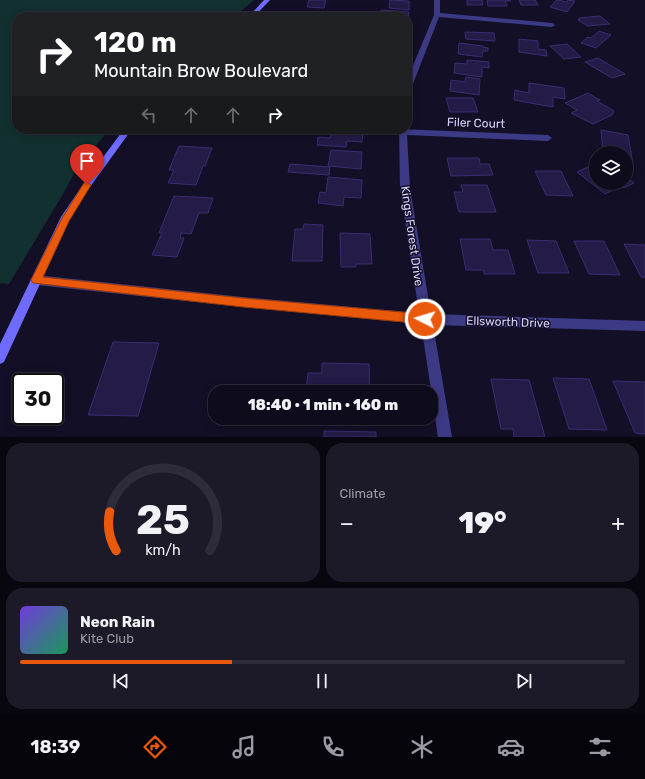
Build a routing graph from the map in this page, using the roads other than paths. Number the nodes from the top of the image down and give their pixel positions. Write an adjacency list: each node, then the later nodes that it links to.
1 (267, 0): 3 (main road)
2 (436, 0): 4 (street)
3 (256, 12)
4 (437, 15): 5 (street); 6 (street)
5 (552, 24)
6 (412, 77)
7 (412, 131): 10 (street, Filer Court)
8 (124, 134): 11 (main road)
9 (403, 134): 12 (street, Kings Forest Drive)
10 (548, 138)
11 (36, 280): 12 (street, Ellsworth Drive); 14 (main road)
12 (425, 319): 13 (street, Ellsworth Drive); 15 (street, Kings Forest Drive)
13 (645, 326)
14 (0, 358)
15 (445, 437)

